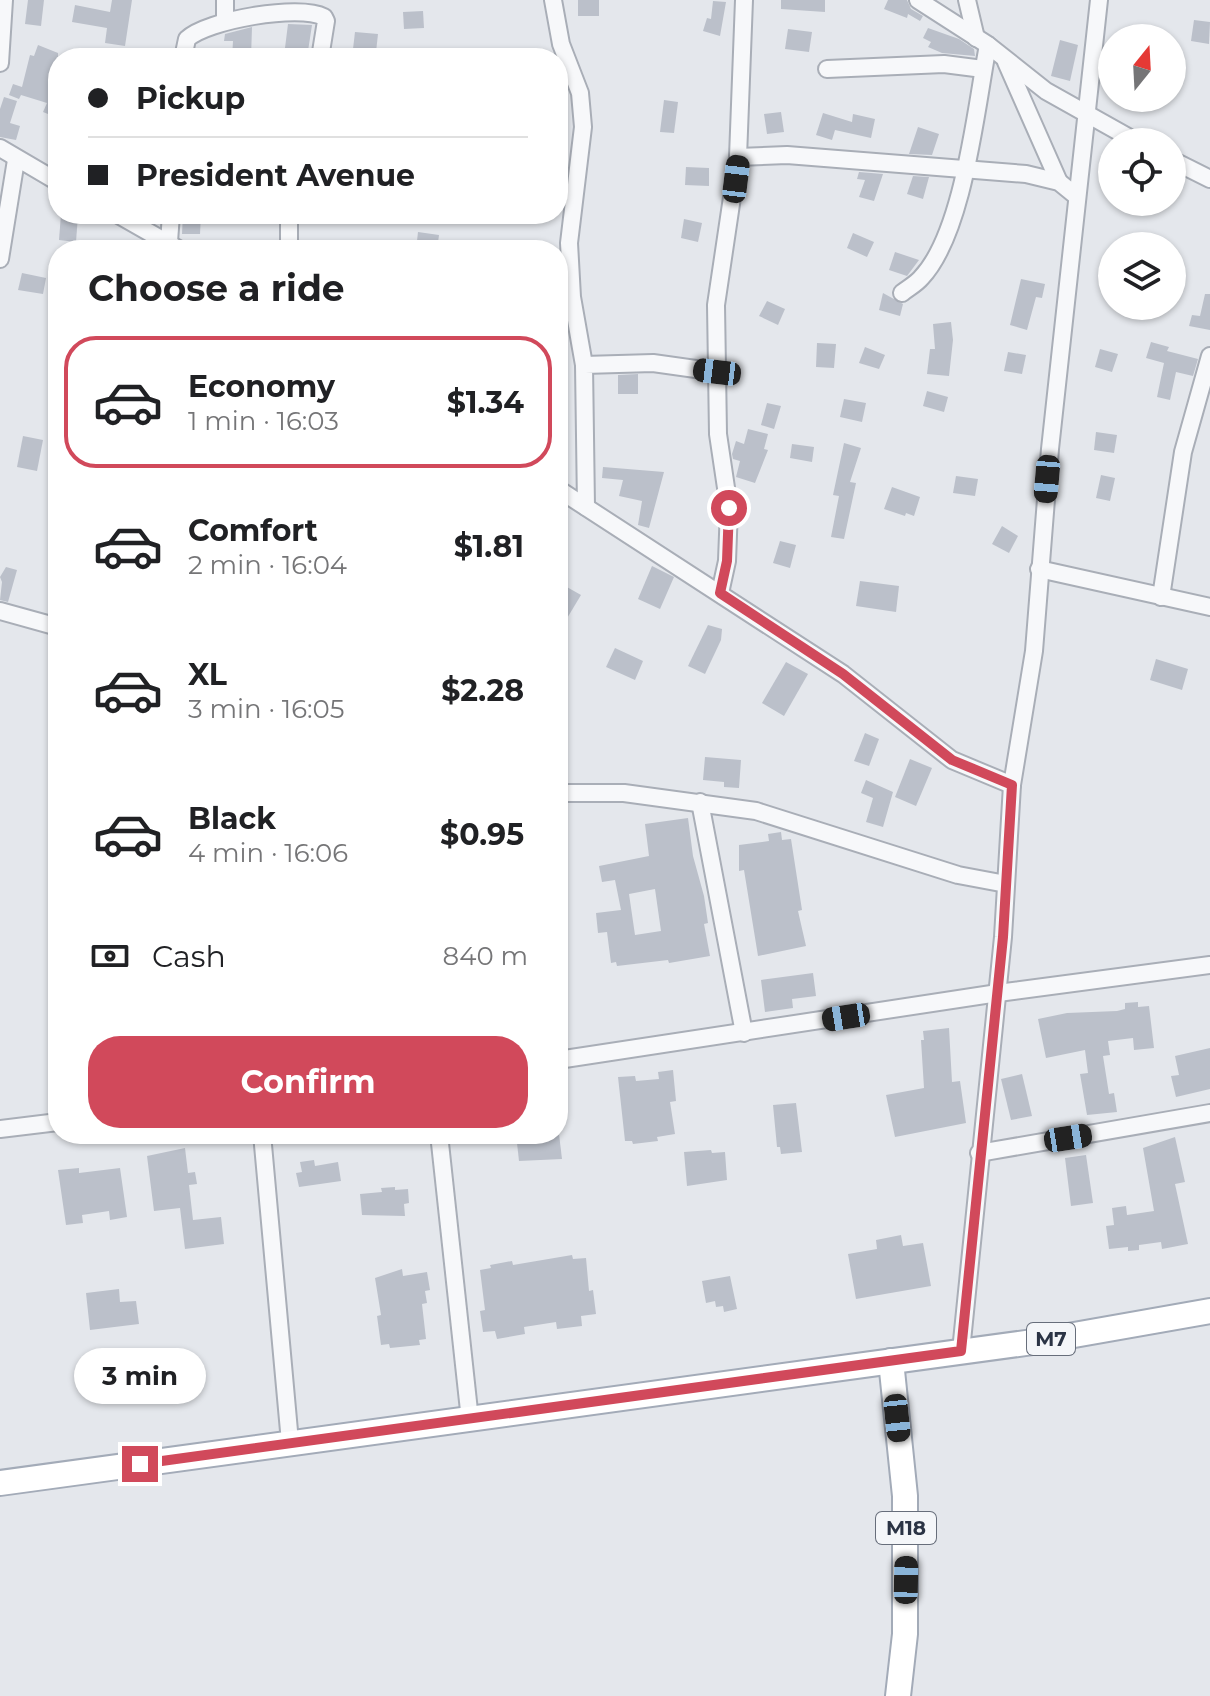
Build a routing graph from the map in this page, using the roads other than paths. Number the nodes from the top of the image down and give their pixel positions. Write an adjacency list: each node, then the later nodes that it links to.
1 (4, 0): 15 (street)
2 (225, 0): 8 (street)
3 (553, 0): 12 (street)
4 (744, 0): 21 (street)
5 (918, 0): 9 (street)
6 (967, 0): 9 (street)
7 (1099, 0): 18 (street)
8 (225, 21): 10 (street); 11 (street)
9 (982, 42): 13 (street); 17 (street)
10 (185, 48)
11 (322, 48)
12 (563, 48)
13 (1004, 58): 18 (street); 27 (street)
14 (568, 62): 34 (street)
15 (0, 63)
16 (827, 69): 17 (street)
17 (983, 69): 24 (street)
18 (1088, 117): 19 (street); 28 (street)
19 (1110, 128)
20 (0, 148): 22 (street)
21 (738, 157): 24 (street); 35 (street)
22 (16, 160): 25 (street); 31 (street)
23 (1186, 167): 26 (street)
24 (964, 169): 27 (street); 32 (street)
25 (48, 177)
26 (1210, 179)
27 (1059, 182): 28 (street)
28 (1075, 195): 38 (street)
29 (135, 224): 30 (street)
30 (164, 240)
31 (0, 259)
32 (902, 293)
33 (1210, 356): 40 (street)
34 (584, 365): 35 (street); 37 (street)
35 (717, 372): 39 (street)
36 (568, 495): 37 (street)
37 (586, 507): 39 (street)
38 (1039, 569): 40 (street); 44 (street)
39 (720, 593): 44 (street)
40 (1161, 597): 41 (street)
41 (1210, 607)
42 (0, 611): 43 (street)
43 (48, 624)
44 (1012, 785): 47 (street)
45 (568, 793): 46 (street)
46 (700, 802): 47 (street); 50 (street)
47 (1006, 884): 49 (street)
48 (1210, 965): 49 (street)
49 (998, 993): 50 (street); 57 (street)
50 (744, 1033): 51 (street)
51 (568, 1059)
52 (1210, 1113): 57 (street)
53 (48, 1123): 54 (street)
54 (0, 1129)
55 (263, 1144): 65 (street)
56 (440, 1144): 64 (street)
57 (979, 1153): 59 (street)
58 (1210, 1311): 59 (main road, M7)
59 (961, 1351): 60 (main road, M7)
60 (933, 1355): 61 (main road, M7); 63 (main road)
61 (891, 1361): 62 (main road, M7); 63 (main road, M18)
62 (841, 1368): 63 (main road); 64 (main road, M7)
63 (897, 1418): 67 (main road, M18)
64 (470, 1420): 65 (main road, M7)
65 (290, 1442): 66 (main road, M7)
66 (0, 1483)
67 (898, 1696)

